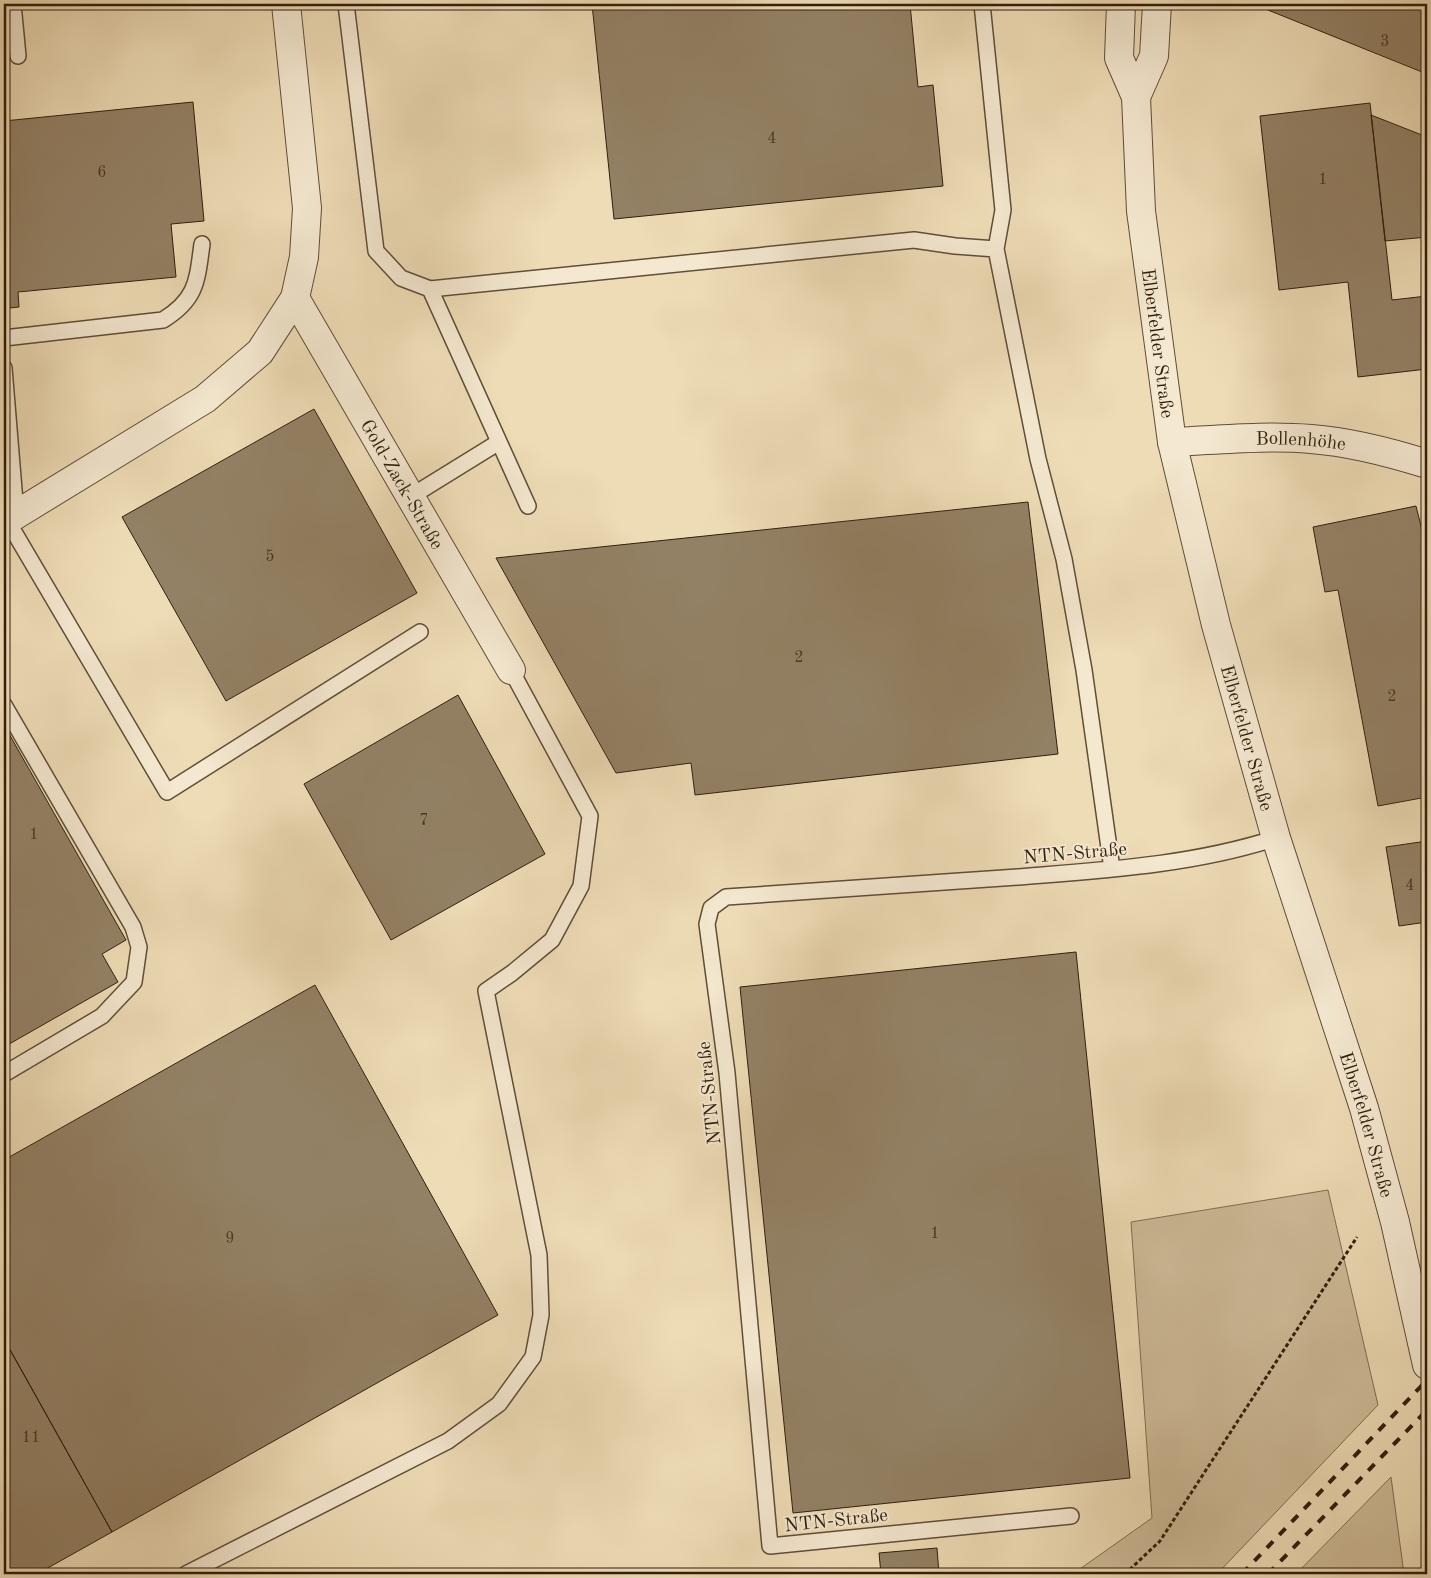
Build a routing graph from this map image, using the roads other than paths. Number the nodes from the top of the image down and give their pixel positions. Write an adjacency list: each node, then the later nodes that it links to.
1 (13, 4): 7 (lane)
2 (286, 4): 12 (street)
3 (346, 4): 11 (lane)
4 (982, 4): 10 (lane)
5 (1121, 4): 8 (street, Elberfelder Straße)
6 (1157, 4): 8 (street, Elberfelder Straße)
7 (18, 56)
8 (1136, 97): 17 (street, Elberfelder Straße)
9 (202, 244): 13 (lane)
10 (996, 249): 11 (lane); 26 (lane)
11 (430, 289): 16 (lane)
12 (295, 298): 19 (street, Gold-Zack-Straße); 21 (street)
13 (4, 338)
14 (4, 368): 15 (lane)
15 (6, 412): 21 (lane)
16 (499, 442): 19 (lane); 20 (lane)
17 (1172, 442): 18 (street, Bollenhöhe); 25 (street, Elberfelder Straße)
18 (1427, 464)
19 (410, 497): 23 (street, Gold-Zack-Straße)
20 (528, 506)
21 (9, 519): 22 (lane)
22 (420, 632)
23 (511, 670): 30 (lane)
24 (4, 705): 27 (lane)
25 (1276, 838): 26 (lane, NTN-Straße); 28 (street, Elberfelder Straße)
26 (1112, 870): 29 (lane, NTN-Straße)
27 (4, 1074)
28 (1427, 1365)
29 (1070, 1516)
30 (186, 1574)

